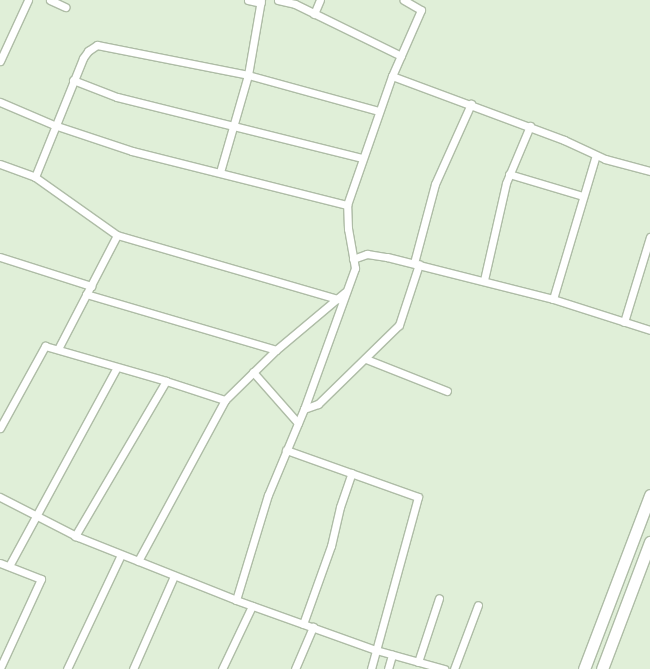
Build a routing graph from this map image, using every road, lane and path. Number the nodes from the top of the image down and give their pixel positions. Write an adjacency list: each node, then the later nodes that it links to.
1 (28, 0): 11 (street)
2 (50, 0): 8 (street)
3 (248, 0): 7 (street)
4 (278, 0): 9 (street)
5 (320, 0): 9 (street)
6 (404, 0): 10 (street)
7 (261, 2): 12 (street)
8 (65, 7)
9 (314, 14): 10 (street)
10 (401, 56): 13 (street)
11 (0, 62)
12 (248, 75): 14 (street); 17 (street); 19 (street)
13 (392, 76): 16 (street); 17 (street)
14 (73, 80): 18 (street); 19 (street)
15 (0, 102): 18 (street)
16 (471, 104): 20 (street); 34 (street)
17 (379, 111): 22 (street)
18 (54, 125): 25 (street); 27 (street)
19 (234, 125): 22 (street); 25 (street)
20 (530, 126): 21 (street); 26 (street)
21 (596, 155): 24 (street); 28 (street)
22 (362, 158): 29 (street)
23 (0, 164): 27 (street)
24 (650, 171)
25 (220, 172): 29 (street)
26 (509, 174): 28 (street); 35 (street)
27 (35, 177): 30 (street)
28 (584, 196): 40 (street)
29 (348, 205): 33 (street)
30 (117, 235): 36 (street); 39 (street)
31 (650, 238): 41 (street)
32 (0, 257): 36 (street)
33 (353, 259): 34 (street); 37 (street)
34 (417, 264): 35 (street); 45 (street)
35 (484, 280): 40 (street)
36 (90, 286): 38 (street)
37 (346, 291): 39 (street); 51 (street)
38 (86, 294): 43 (street); 44 (street)
39 (338, 299): 44 (street)
40 (553, 299): 41 (street)
41 (624, 322): 42 (street)
42 (650, 330)
43 (58, 349): 46 (street); 53 (street)
44 (276, 350): 47 (street)
45 (366, 359): 49 (street); 51 (street)
46 (117, 367): 48 (street); 58 (street)
47 (253, 372): 50 (street); 52 (street)
48 (166, 381): 50 (street); 59 (street)
49 (447, 391)
50 (225, 400): 62 (street)
51 (304, 409): 52 (street)
52 (298, 423): 54 (street)
53 (0, 428)
54 (286, 450): 55 (street); 67 (street)
55 (352, 473): 70 (street); 72 (street)
56 (650, 496): 84 (main road)
57 (0, 497): 58 (street)
58 (36, 516): 59 (street); 64 (street)
59 (75, 536): 61 (street)
60 (650, 542): 85 (main road)
61 (121, 554): 62 (street); 76 (street)
62 (138, 561): 65 (street)
63 (0, 563): 64 (street)
64 (9, 566): 75 (street)
65 (174, 576): 67 (street); 77 (street)
66 (439, 598): 74 (street)
67 (236, 600): 68 (street)
68 (252, 606): 70 (street); 78 (street)
69 (478, 606): 83 (street)
70 (303, 624): 71 (street)
71 (313, 627): 72 (street); 79 (street)
72 (376, 650): 73 (street); 80 (street)
73 (392, 655): 74 (street); 81 (street)
74 (418, 662): 82 (street)
75 (0, 668)
76 (67, 669)
77 (133, 669)
78 (222, 669)
79 (294, 669)
80 (371, 669)
81 (388, 669)
82 (444, 669)
83 (454, 669)
84 (584, 669)
85 (602, 669)

